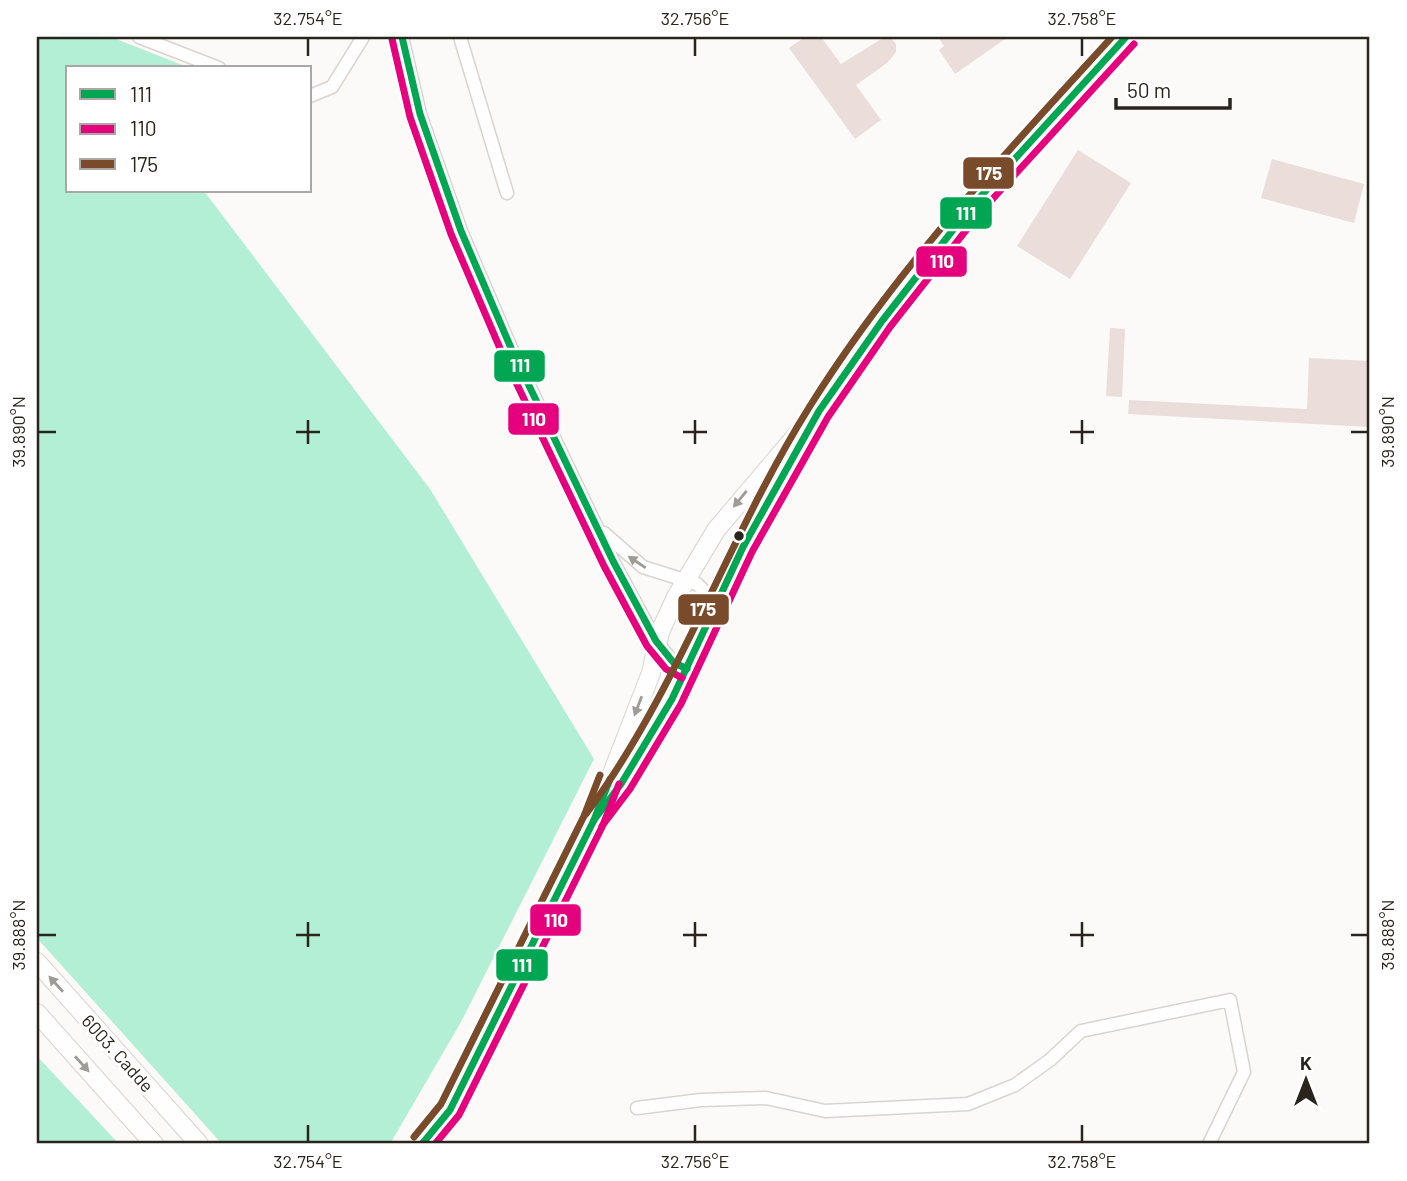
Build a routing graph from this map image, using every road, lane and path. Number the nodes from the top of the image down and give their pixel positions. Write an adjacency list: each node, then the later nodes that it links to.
1 (139, 37): 6 (street)
2 (363, 37): 7 (street)
3 (402, 37): 10 (street)
4 (460, 37): 8 (street)
5 (1126, 37): 9 (main road)
6 (214, 66)
7 (312, 95)
8 (507, 193)
9 (819, 411): 11 (main road, one-way to 11); 12 (main road)
10 (598, 527): 11 (street, one-way to 10); 13 (street)
11 (686, 579): 12 (street); 13 (main road)
12 (718, 604): 14 (main road)
13 (656, 641): 14 (street); 15 (main road, one-way to 15)
14 (687, 669): 15 (main road)
15 (594, 820): 19 (main road)
16 (37, 962): 21 (main road, 6003. Cadde, one-way to 16)
17 (37, 1013): 20 (main road, 6003. Cadde, one-way to 20)
18 (637, 1108): 24 (street)
19 (450, 1110): 22 (main road); 23 (main road)
20 (154, 1144)
21 (200, 1144)
22 (422, 1144)
23 (439, 1144)
24 (1209, 1144)

